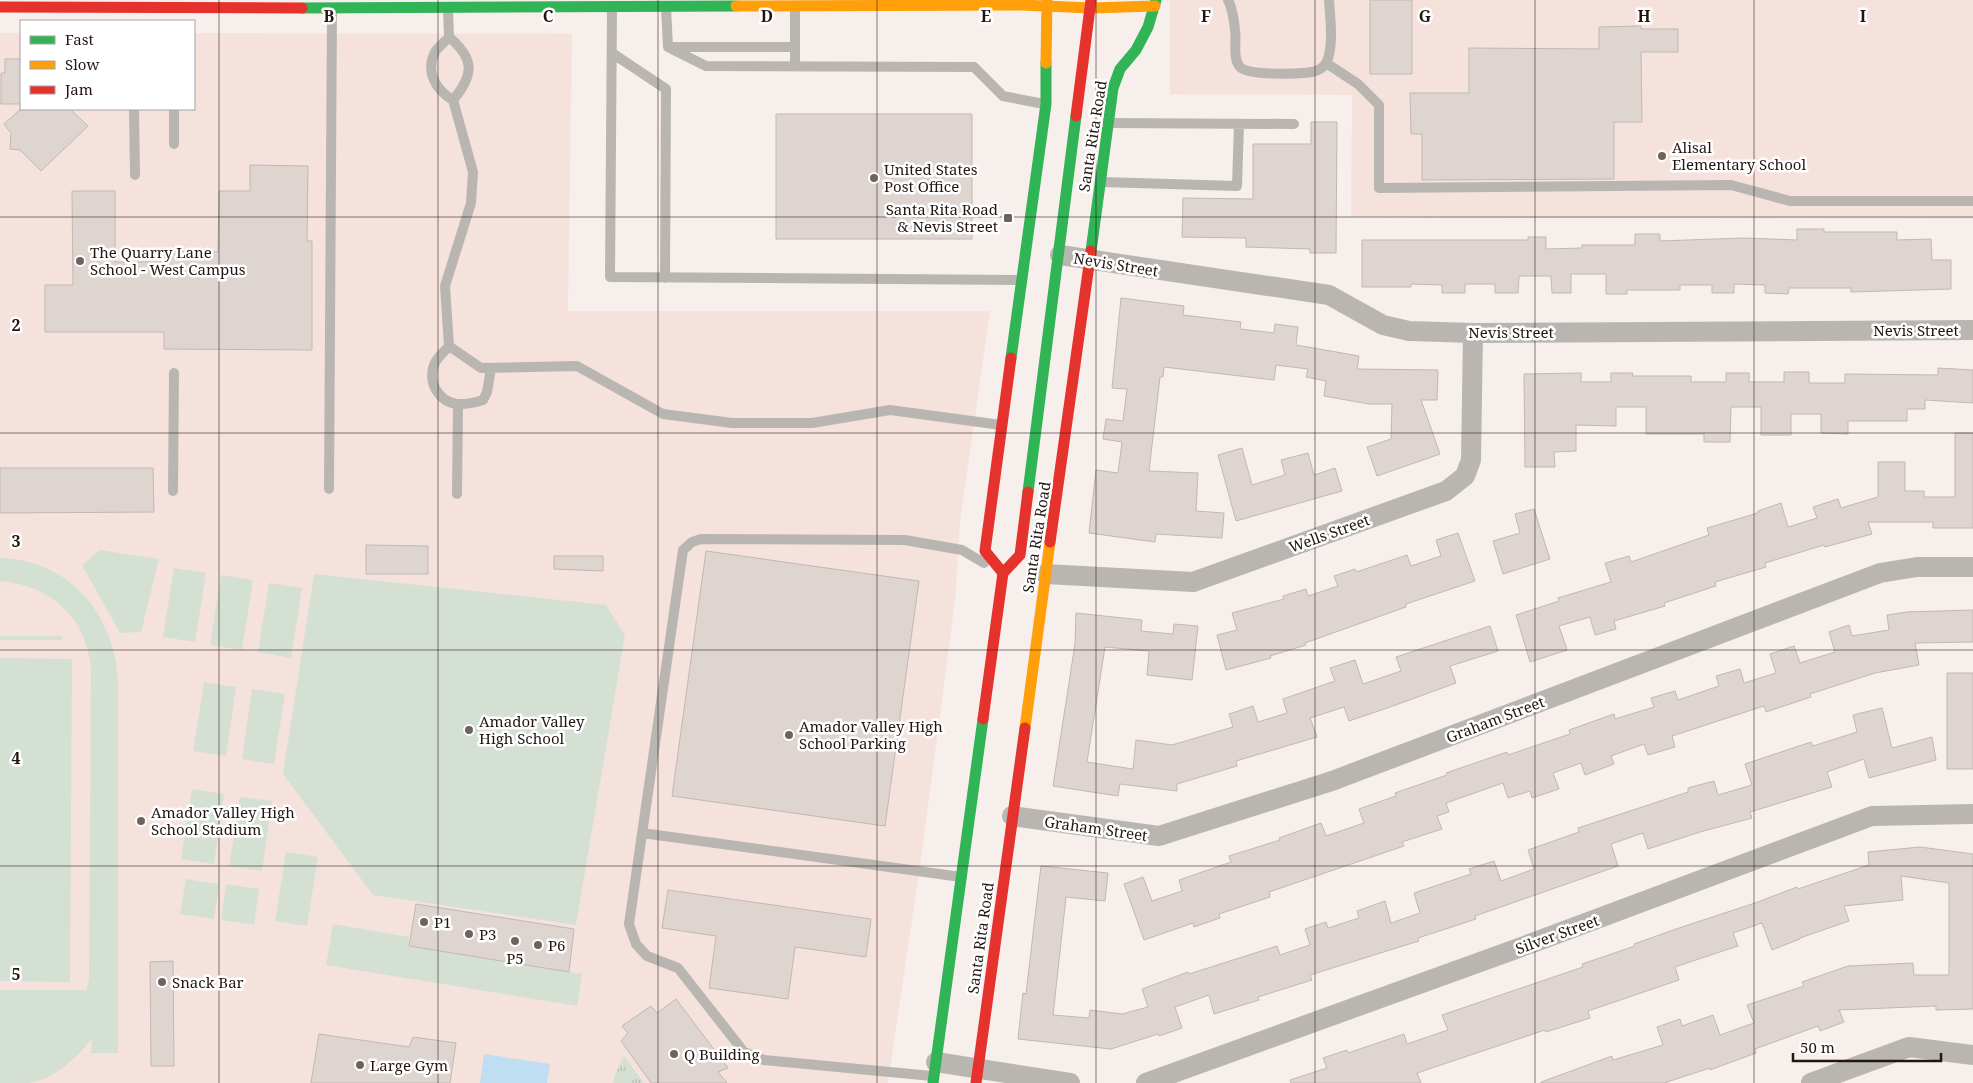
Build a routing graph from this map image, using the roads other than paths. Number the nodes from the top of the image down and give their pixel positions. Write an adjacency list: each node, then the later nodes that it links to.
1 (1228, 0): 21 (lane)
2 (1329, 0): 21 (lane)
3 (1047, 3): 7 (street); 9 (street); 24 (street, Santa Rita Road)
4 (1155, 3): 7 (street); 27 (street, Santa Rita Road)
5 (448, 4): 6 (street); 12 (street); 17 (lane)
6 (613, 4): 13 (street); 20 (lane)
7 (1091, 4): 34 (street, Santa Rita Road)
8 (2, 5): 10 (street); 14 (lane)
9 (795, 7): 13 (street); 19 (lane)
10 (132, 8): 11 (street); 15 (lane)
11 (174, 8): 12 (street); 16 (lane)
12 (332, 8): 45 (lane)
13 (666, 8): 18 (lane)
14 (0, 18)
15 (132, 20)
16 (174, 20)
17 (449, 37): 23 (lane); 23 (lane)
18 (668, 47): 19 (lane); 22 (lane)
19 (795, 47): 22 (lane)
20 (612, 53): 36 (lane); 36 (lane)
21 (1326, 63): 33 (lane)
22 (795, 66): 24 (lane)
23 (453, 100): 40 (lane)
24 (1046, 104): 37 (street, Santa Rita Road)
25 (134, 110): 31 (lane)
26 (174, 110): 30 (lane)
27 (1108, 123): 28 (lane); 32 (street, Santa Rita Road)
28 (1239, 124): 29 (lane); 32 (lane)
29 (1294, 124)
30 (174, 144)
31 (135, 175)
32 (1100, 182): 35 (street, Santa Rita Road)
33 (1973, 201)
34 (1060, 255): 35 (street, Nevis Street); 49 (street, Santa Rita Road)
35 (1090, 260): 39 (street, Nevis Street); 50 (street, Santa Rita Road)
36 (665, 278): 37 (lane)
37 (1021, 280): 44 (street, Santa Rita Road)
38 (1973, 330): 39 (street, Nevis Street)
39 (1473, 333): 50 (street, Wells Street)
40 (449, 346): 41 (lane); 43 (lane)
41 (491, 368): 43 (lane); 44 (lane)
42 (174, 373): 46 (lane)
43 (458, 404): 47 (lane)
44 (1005, 425): 49 (street, Santa Rita Road)
45 (329, 489)
46 (173, 491)
47 (457, 494)
48 (1973, 566): 52 (street, Graham Street)
49 (1003, 573): 53 (lane); 54 (street, Santa Rita Road)
50 (1046, 574): 52 (street, Santa Rita Road)
51 (1973, 814): 59 (street, Silver Street)
52 (1012, 816): 57 (street, Santa Rita Road)
53 (642, 833): 54 (lane); 56 (lane)
54 (962, 877): 56 (street, Santa Rita Road)
55 (1973, 1055): 60 (street)
56 (934, 1074): 57 (street)
57 (977, 1076): 58 (street)
58 (1070, 1083)
59 (1146, 1083)
60 (1811, 1083)

